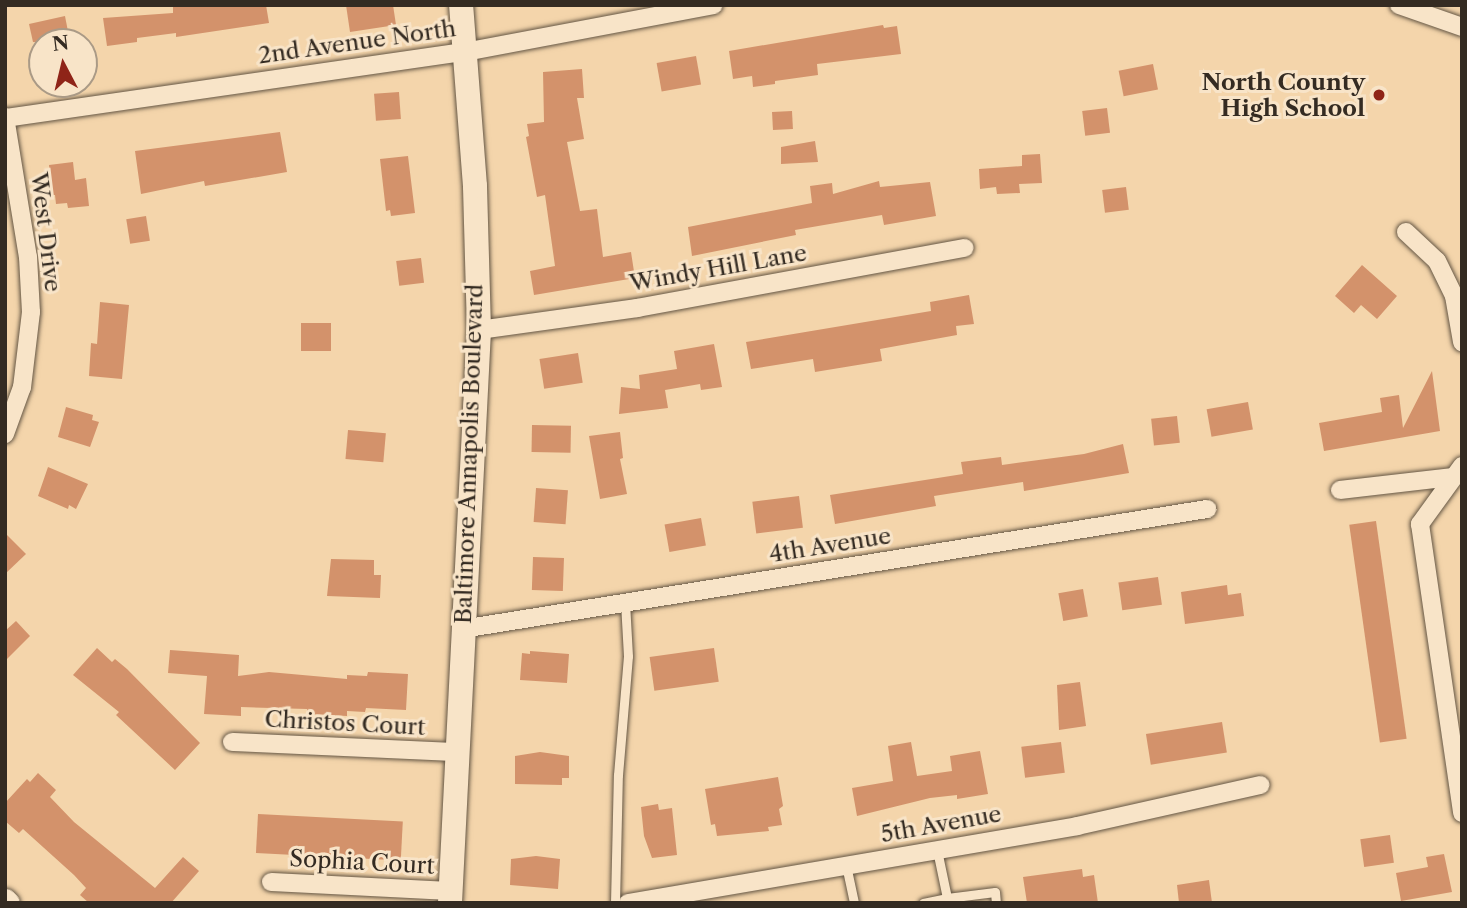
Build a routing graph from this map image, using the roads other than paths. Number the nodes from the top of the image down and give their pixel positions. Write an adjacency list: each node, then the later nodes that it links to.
1 (461, 5): 5 (main road, Baltimore Annapolis Boulevard)
2 (714, 5): 5 (street, 2nd Avenue North)
3 (1399, 5): 4 (street)
4 (1462, 27)
5 (466, 51): 6 (street, 2nd Avenue North); 9 (main road, Baltimore Annapolis Boulevard)
6 (5, 118): 11 (street, West Drive)
7 (1406, 232): 10 (street)
8 (965, 248): 9 (street, Windy Hill Lane)
9 (479, 330): 16 (main road, Baltimore Annapolis Boulevard)
10 (1462, 342)
11 (5, 434)
12 (1458, 471): 13 (street); 20 (street)
13 (1340, 490)
14 (1207, 509): 15 (street, 4th Avenue)
15 (625, 603): 16 (street, 4th Avenue); 26 (lane)
16 (462, 629): 18 (main road, Baltimore Annapolis Boulevard)
17 (232, 742): 18 (street, Christos Court)
18 (456, 752): 24 (main road, Baltimore Annapolis Boulevard)
19 (1260, 785): 21 (street, 5th Avenue)
20 (1462, 813)
21 (937, 850): 22 (street, 5th Avenue); 25 (lane)
22 (846, 865): 27 (street, 5th Avenue); 28 (lane)
23 (271, 882): 24 (street, Sophia Court)
24 (451, 897)
25 (947, 898): 29 (lane); 30 (lane)
26 (615, 903)
27 (628, 903)
28 (854, 903)
29 (923, 903)
30 (996, 903)

